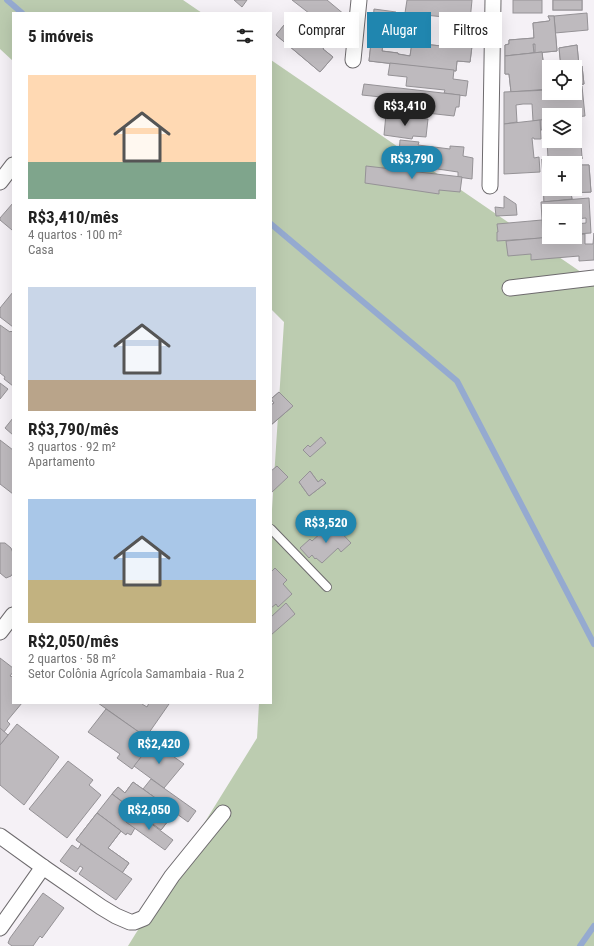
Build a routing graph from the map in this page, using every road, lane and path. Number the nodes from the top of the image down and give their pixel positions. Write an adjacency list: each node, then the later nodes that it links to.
1 (359, 0): 3 (street)
2 (493, 0): 6 (street)
3 (354, 60)
4 (12, 166): 5 (street)
5 (0, 182)
6 (490, 186)
7 (594, 278): 8 (street)
8 (510, 288)
9 (272, 531): 10 (lane)
10 (327, 587)
11 (12, 616): 12 (street)
12 (0, 632)
13 (223, 813): 15 (street)
14 (0, 836): 15 (street)
15 (43, 867): 16 (street)
16 (0, 928)

